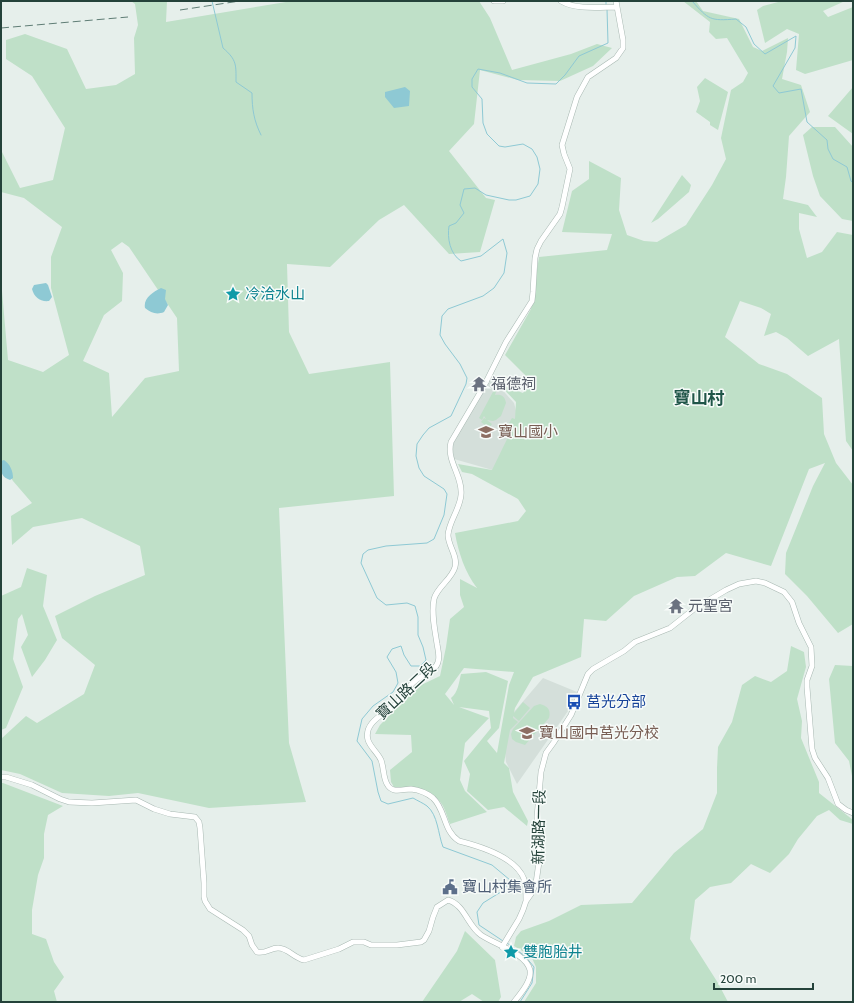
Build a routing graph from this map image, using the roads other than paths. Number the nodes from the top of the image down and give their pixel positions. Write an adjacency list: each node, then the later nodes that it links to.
1 (494, 1): 2 (street)
2 (503, 1)
3 (561, 1): 4 (street)
4 (616, 4): 7 (street, 寶山路二段)
5 (1, 777): 8 (street)
6 (853, 813): 7 (street, 新湖路一段)
7 (526, 900): 8 (street, 新湖路一段)
8 (502, 947): 9 (street)
9 (514, 1002)

